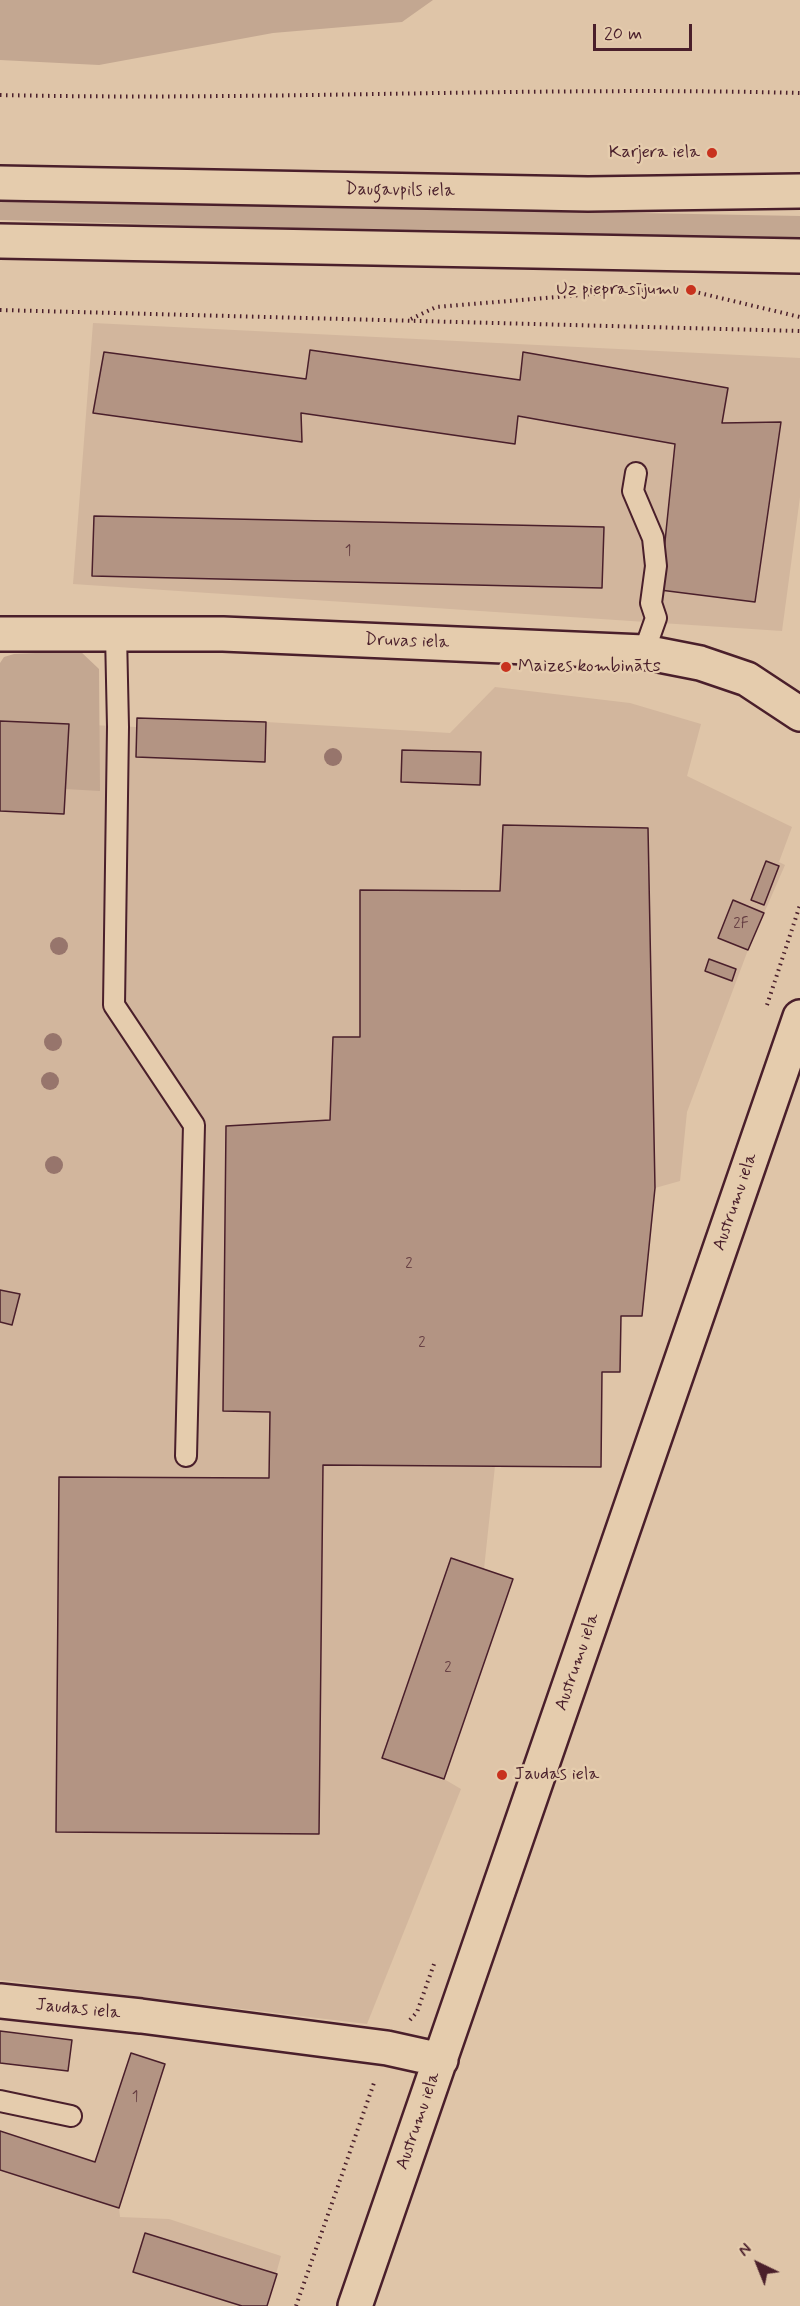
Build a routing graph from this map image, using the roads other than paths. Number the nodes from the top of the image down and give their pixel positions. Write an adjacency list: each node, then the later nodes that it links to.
1 (0, 183): 2 (main road, Daugavpils iela)
2 (800, 191)
3 (0, 241): 4 (main road)
4 (800, 255)
5 (636, 473): 8 (lane)
6 (0, 634): 7 (main road, Druvas iela)
7 (116, 634): 8 (main road, Druvas iela); 11 (lane)
8 (644, 652): 9 (main road, Druvas iela)
9 (800, 714)
10 (800, 1017): 13 (main road, Austrumu iela)
11 (186, 1455)
12 (0, 2001): 13 (main road, Jaudas iela)
13 (441, 2060): 16 (main road, Austrumu iela)
14 (0, 2102): 15 (lane)
15 (71, 2116)
16 (355, 2306)

